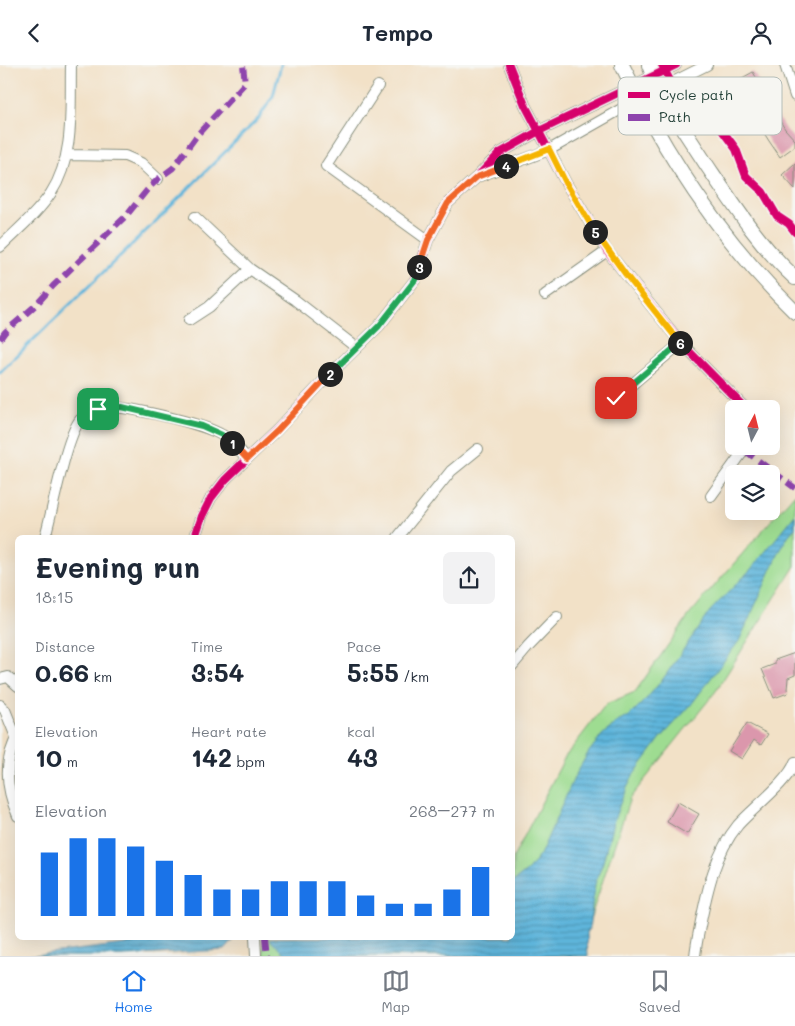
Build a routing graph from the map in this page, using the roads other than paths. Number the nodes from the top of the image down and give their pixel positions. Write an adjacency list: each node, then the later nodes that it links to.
1 (71, 65): 18 (street)
2 (509, 65): 14 (street)
3 (622, 65): 8 (main road)
4 (676, 65): 7 (street)
5 (707, 65): 9 (street)
6 (785, 65): 12 (street)
7 (651, 70)
8 (628, 77)
9 (684, 77)
10 (378, 86): 23 (street)
11 (618, 92): 14 (street)
12 (795, 96)
13 (618, 110): 17 (street)
14 (539, 131): 17 (street); 19 (street)
15 (660, 135): 28 (main road)
16 (687, 135): 26 (main road)
17 (549, 149): 19 (street); 24 (street)
18 (67, 155): 20 (street); 22 (street)
19 (477, 177): 23 (street)
20 (158, 179)
21 (194, 217): 25 (street)
22 (2, 240)
23 (428, 240): 31 (street)
24 (607, 251): 27 (street); 30 (street)
25 (250, 269): 29 (street); 31 (street)
26 (795, 278)
27 (545, 295)
28 (795, 312)
29 (189, 320)
30 (681, 343): 32 (street); 33 (street)
31 (357, 348): 36 (street)
32 (616, 398)
33 (737, 400)
34 (478, 449): 40 (street)
35 (741, 455): 37 (street)
36 (247, 459): 38 (street); 39 (street)
37 (711, 496)
38 (46, 535)
39 (196, 535)
40 (400, 535)
41 (557, 617): 42 (street)
42 (515, 662)
43 (0, 679): 44 (street)
44 (15, 683)
45 (0, 705): 46 (street)
46 (15, 732)
47 (15, 741): 49 (street)
48 (795, 763): 52 (street)
49 (15, 808)
50 (255, 940): 51 (street)
51 (256, 956)
52 (695, 956)

